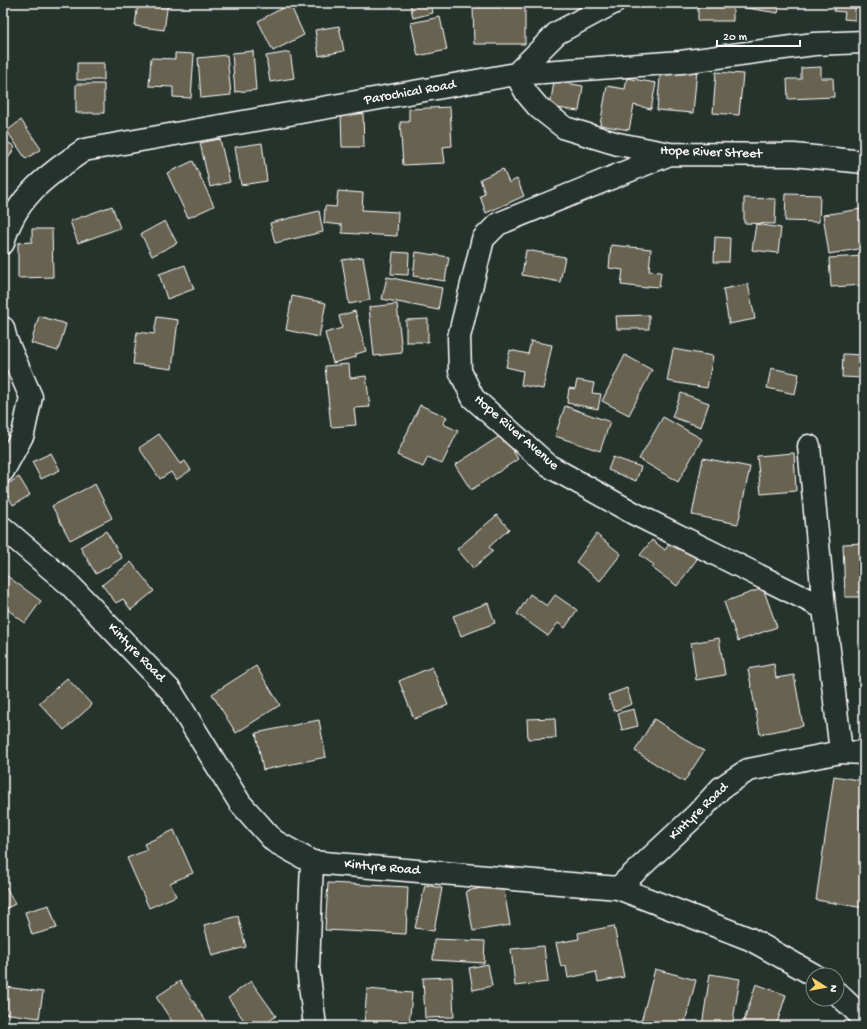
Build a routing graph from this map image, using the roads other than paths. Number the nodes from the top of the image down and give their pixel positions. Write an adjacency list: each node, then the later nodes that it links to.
1 (613, 3): 3 (street)
2 (864, 42): 3 (street, Parochical Road)
3 (516, 74): 4 (street, Hope River Street); 6 (street, Parochical Road)
4 (670, 154): 5 (street, Hope River Street); 11 (street, Hope River Avenue)
5 (864, 162)
6 (3, 243)
7 (3, 328): 9 (street)
8 (809, 446): 11 (street)
9 (3, 472)
10 (3, 528): 14 (street, Kintyre Road)
11 (824, 608): 12 (street)
12 (841, 752): 13 (street, Kintyre Road); 15 (street, Kintyre Road)
13 (864, 753)
14 (312, 862): 15 (street, Kintyre Road); 19 (street)
15 (618, 888): 16 (street)
16 (805, 970)
17 (845, 1001): 18 (street)
18 (864, 1019)
19 (315, 1026)

